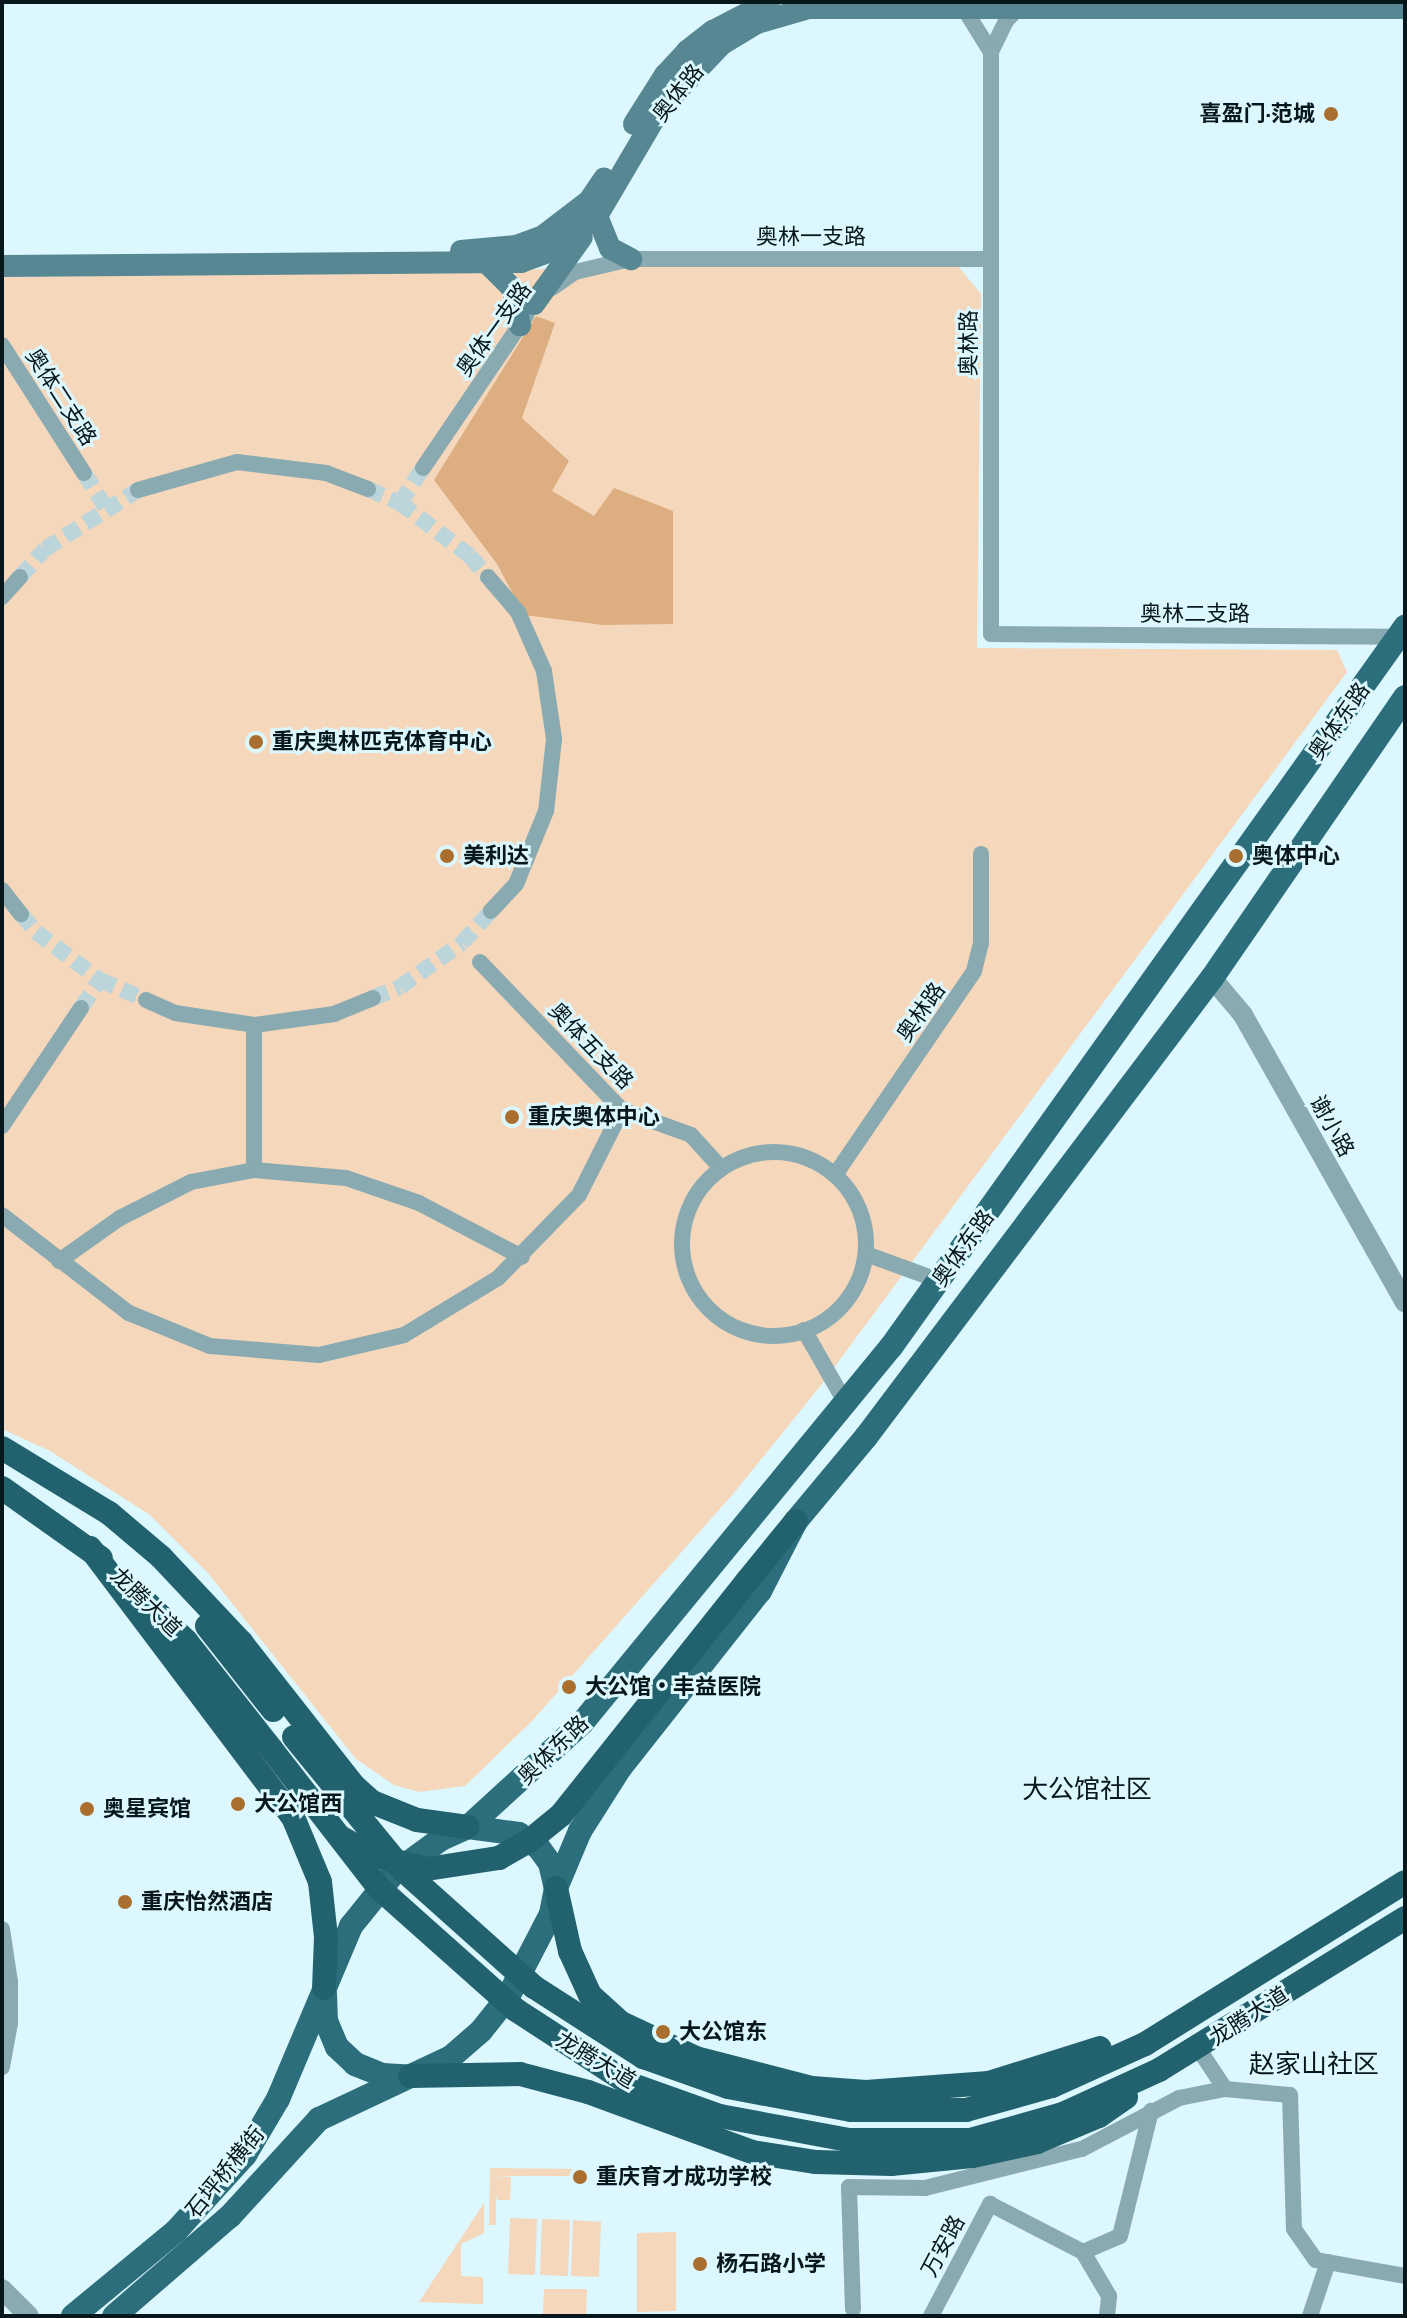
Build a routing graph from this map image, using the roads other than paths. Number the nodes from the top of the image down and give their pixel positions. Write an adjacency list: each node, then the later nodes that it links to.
1 (769, 2): 8 (main road, 奥体路)
2 (1199, 5): 4 (main road, 奥体路); 5 (main road, 奥体路)
3 (963, 7): 4 (main road, 奥体路); 6 (street); 7 (main road, 奥体路)
4 (1019, 7): 6 (street, 奥林路)
5 (1405, 8)
6 (991, 52): 10 (street, 奥林路)
7 (597, 216): 9 (main road); 12 (main road, 奥体路); 13 (main road)
8 (2, 253)
9 (631, 259): 10 (street, 奥林一支路); 13 (street, 奥体一支路)
10 (991, 259): 24 (street, 奥林路)
11 (2, 266): 12 (main road, 奥体路)
12 (490, 266): 14 (main road)
13 (534, 304): 14 (street, 奥体一支路)
14 (520, 325): 16 (street, 奥体一支路)
15 (2, 345): 17 (street, 奥体二支路)
16 (423, 468)
17 (84, 473)
18 (368, 489): 19 (street)
19 (138, 490)
20 (20, 577): 22 (street)
21 (488, 577): 28 (street)
22 (2, 597)
23 (1402, 632): 24 (street, 奥林二支路); 45 (main road, 奥体东路)
24 (991, 634)
25 (1405, 697): 31 (main road, 奥体东路)
26 (981, 854): 40 (street, 奥林路)
27 (2, 890): 29 (street)
28 (491, 911)
29 (21, 914)
30 (480, 962): 36 (street, 奥体五支路)
31 (1212, 978): 46 (street, 谢小路); 52 (main road, 奥体东路)
32 (373, 998): 35 (street)
33 (146, 1000): 35 (street)
34 (81, 1008): 37 (street)
35 (254, 1025): 39 (street)
36 (622, 1110): 38 (street, 奥体五支路); 43 (street)
37 (2, 1126)
38 (721, 1168): 40 (street); 47 (street)
39 (254, 1170): 43 (street); 44 (street)
40 (835, 1175): 42 (street)
41 (2, 1215): 44 (street)
42 (866, 1254): 45 (street); 47 (street)
43 (522, 1257): 44 (street)
44 (59, 1261)
45 (940, 1281): 48 (main road, 奥体东路)
46 (1405, 1302)
47 (804, 1330): 48 (street)
48 (845, 1402): 54 (main road, 奥体东路)
49 (2, 1448): 54 (highway)
50 (2, 1462): 61 (highway, 龙腾大道, bridge)
51 (2, 1488): 53 (highway, 龙腾大道)
52 (796, 1521): 55 (highway, bridge); 57 (main road, 奥体东路)
53 (90, 1548): 55 (highway, 龙腾大道, bridge); 60 (highway)
54 (468, 1827): 57 (main road); 60 (main road)
55 (340, 1837): 62 (highway, 龙腾大道, bridge)
56 (1405, 1882): 61 (highway, 龙腾大道)
57 (556, 1888): 61 (highway); 64 (main road)
58 (1405, 1918): 62 (highway, 龙腾大道)
59 (2, 1929): 63 (street)
60 (324, 1988): 64 (main road); 73 (main road, 石坪桥横街)
61 (1214, 2004)
62 (1193, 2052): 64 (highway); 65 (street)
63 (2, 2067)
64 (410, 2076): 74 (main road, 石坪桥横街)
65 (1225, 2089): 66 (street); 68 (street)
66 (1151, 2111): 67 (street); 71 (street)
67 (1083, 2252): 75 (street, 万安路); 76 (street)
68 (1328, 2262): 69 (street); 77 (street)
69 (1405, 2276)
70 (2, 2289): 72 (street)
71 (853, 2309)
72 (23, 2315)
73 (73, 2315)
74 (114, 2316)
75 (931, 2316)
76 (1107, 2316)
77 (1310, 2316)

